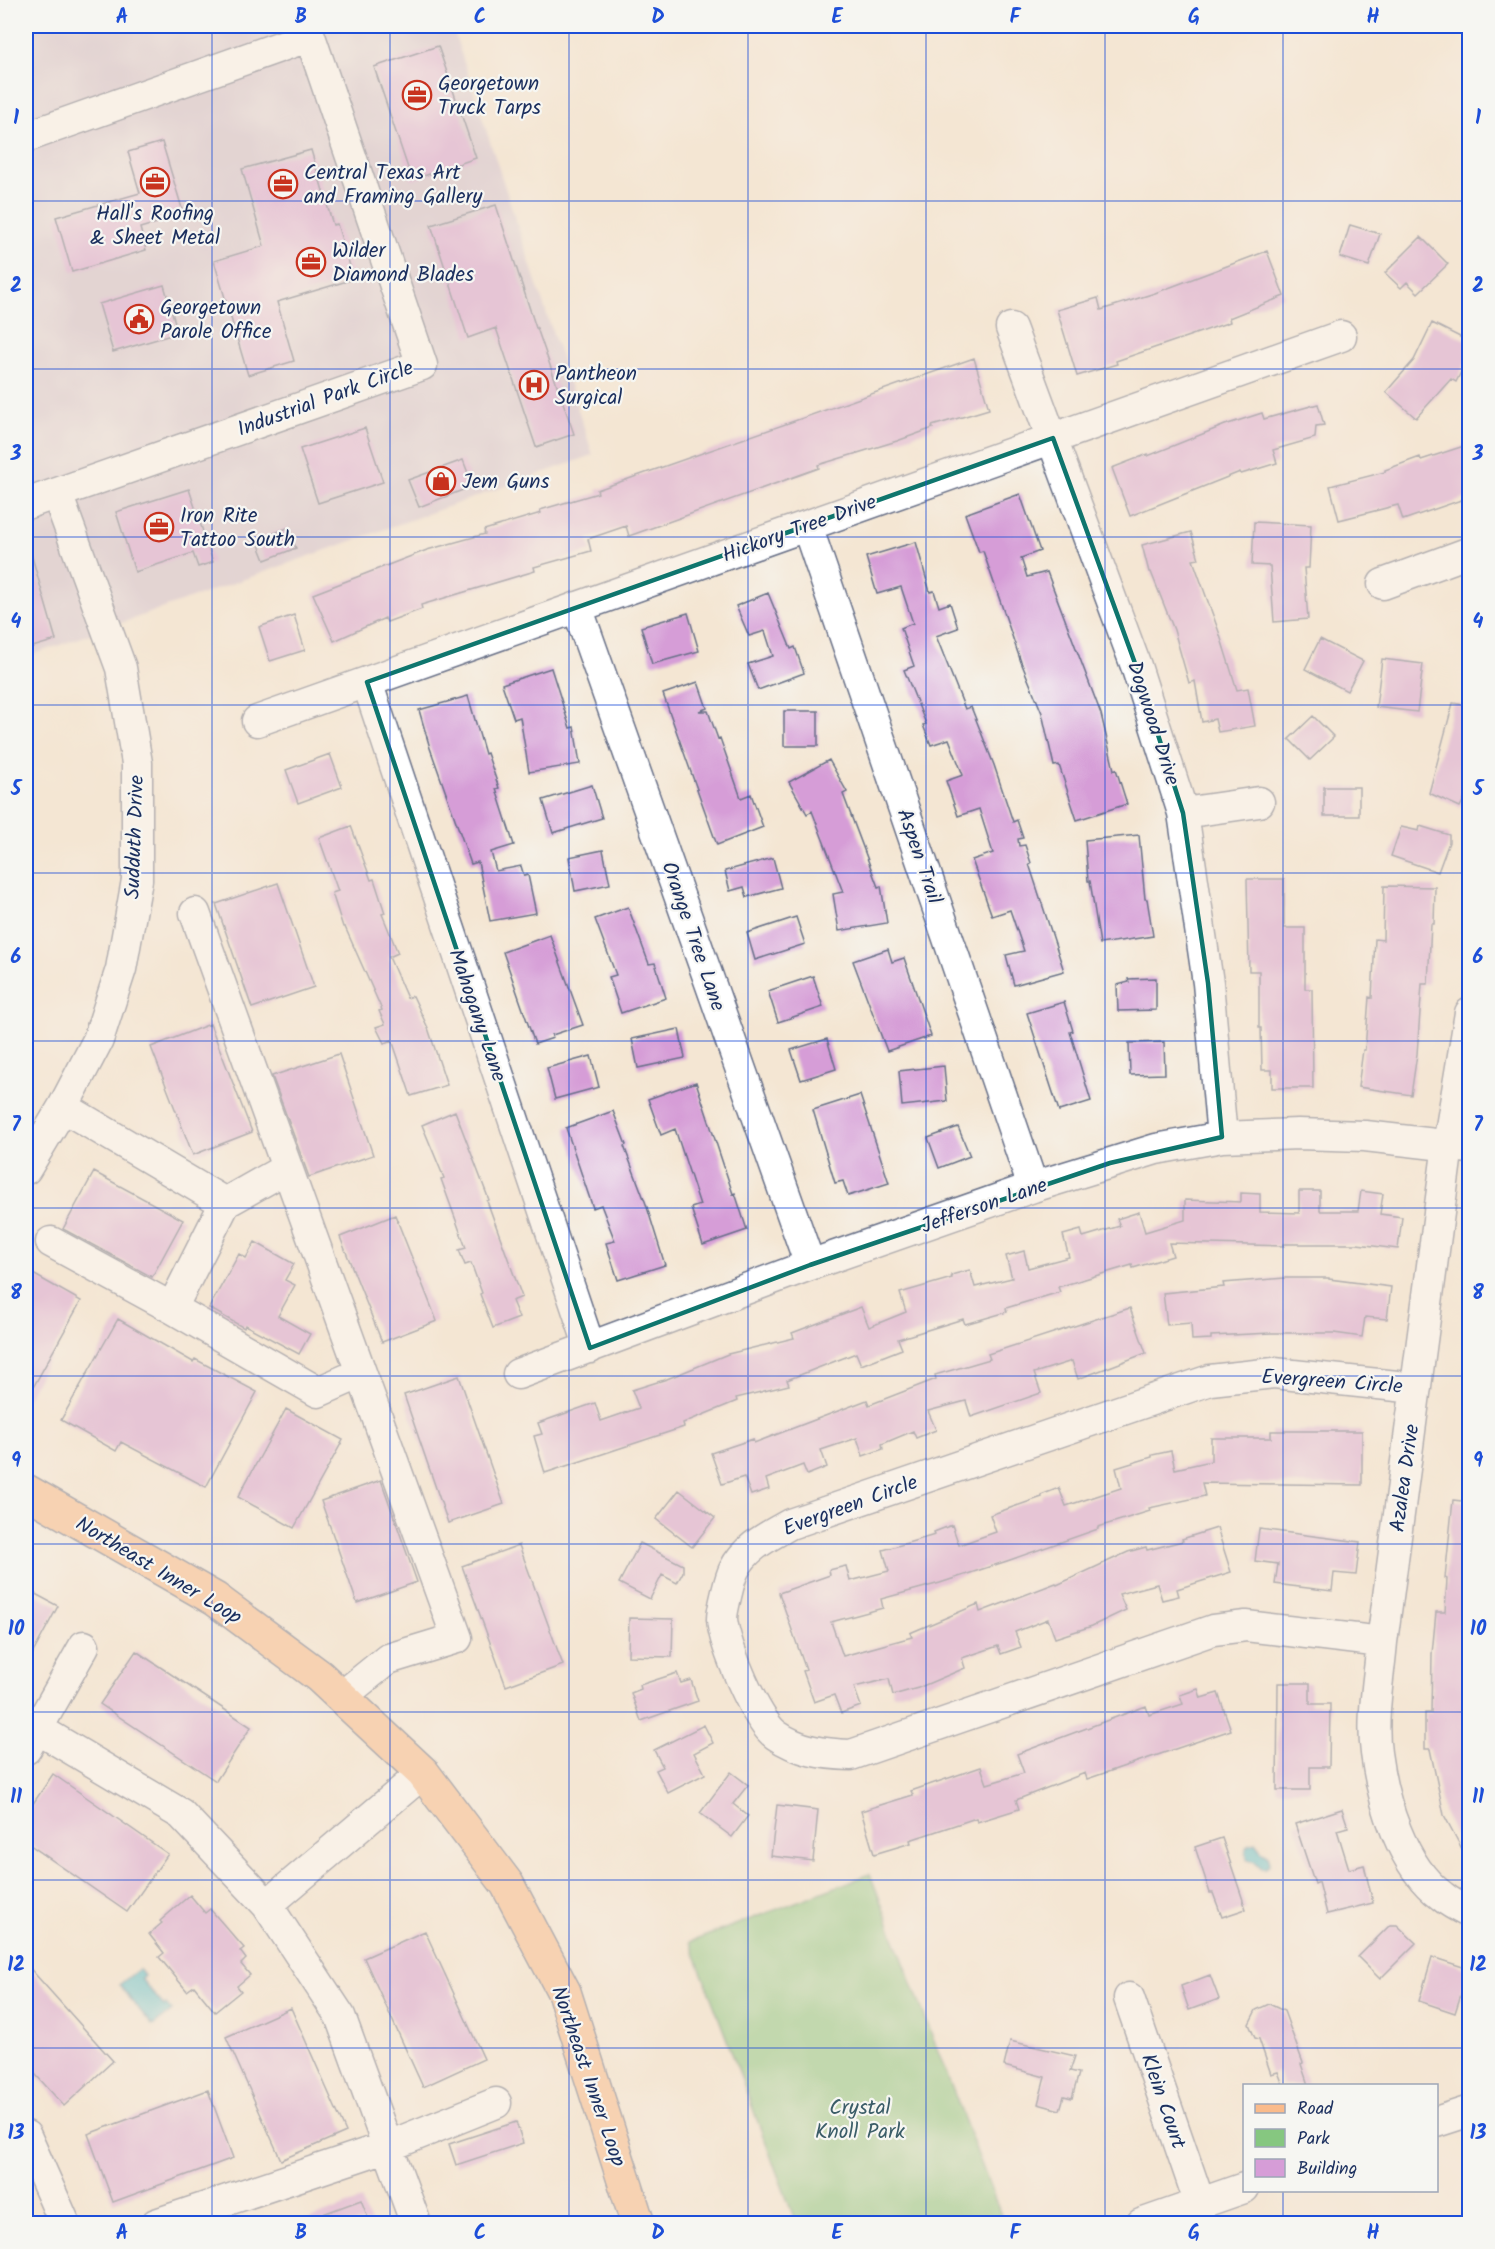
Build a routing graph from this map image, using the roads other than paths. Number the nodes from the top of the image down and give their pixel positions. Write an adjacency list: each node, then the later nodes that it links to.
1 (26, 137): 5 (street, Industrial Park Circle)
2 (1011, 328): 4 (street, Dogwood Drive)
3 (1341, 336): 4 (street, Hickory Tree Drive)
4 (1053, 438): 7 (street, Hickory Tree Drive); 14 (street, Dogwood Drive)
5 (57, 494): 6 (street, Industrial Park Circle); 17 (street, Sudduth Drive)
6 (26, 504)
7 (807, 526): 10 (street, Hickory Tree Drive); 22 (street, Aspen Trail)
8 (1470, 552): 9 (street)
9 (1383, 584)
10 (577, 607): 11 (street, Hickory Tree Drive); 25 (street, Orange Tree Lane)
11 (367, 682): 12 (street, Hickory Tree Drive); 27 (street, Mahogany Lane)
12 (257, 721)
13 (1259, 801): 14 (street)
14 (1183, 813): 18 (street, Dogwood Drive)
15 (195, 913): 20 (street)
16 (1470, 1013): 19 (street, Azalea Drive)
17 (63, 1107): 21 (street, Sudduth Drive); 23 (street)
18 (1222, 1137): 19 (street, Jefferson Lane); 22 (street, Jefferson Lane)
19 (1459, 1146): 30 (street, Azalea Drive)
20 (287, 1168): 23 (street); 28 (street)
21 (26, 1169)
22 (1033, 1187): 25 (street, Jefferson Lane)
23 (225, 1203): 26 (street)
24 (51, 1242): 26 (street)
25 (810, 1266): 27 (street, Jefferson Lane)
26 (172, 1308): 28 (street)
27 (590, 1348): 29 (street, Jefferson Lane)
28 (361, 1373): 34 (street)
29 (518, 1374)
30 (1416, 1388): 32 (street, Azalea Drive); 32 (street, Evergreen Circle)
31 (26, 1491): 34 (main road, Northeast Inner Loop)
32 (1382, 1642): 38 (street, Azalea Drive)
33 (84, 1646): 35 (street)
34 (341, 1697): 36 (main road, Northeast Inner Loop)
35 (29, 1733): 37 (street)
36 (423, 1773): 37 (street); 50 (main road, Northeast Inner Loop)
37 (267, 1905): 44 (street)
38 (1470, 1913)
39 (1129, 1998): 46 (street, Klein Court)
40 (496, 2103): 44 (street)
41 (1470, 2111): 42 (street)
42 (1438, 2122)
43 (26, 2136): 47 (street)
44 (389, 2146): 48 (street); 49 (street)
45 (1243, 2189): 46 (street)
46 (1189, 2212): 51 (street)
47 (65, 2223)
48 (156, 2223)
49 (416, 2223)
50 (638, 2223)
51 (1141, 2223)

